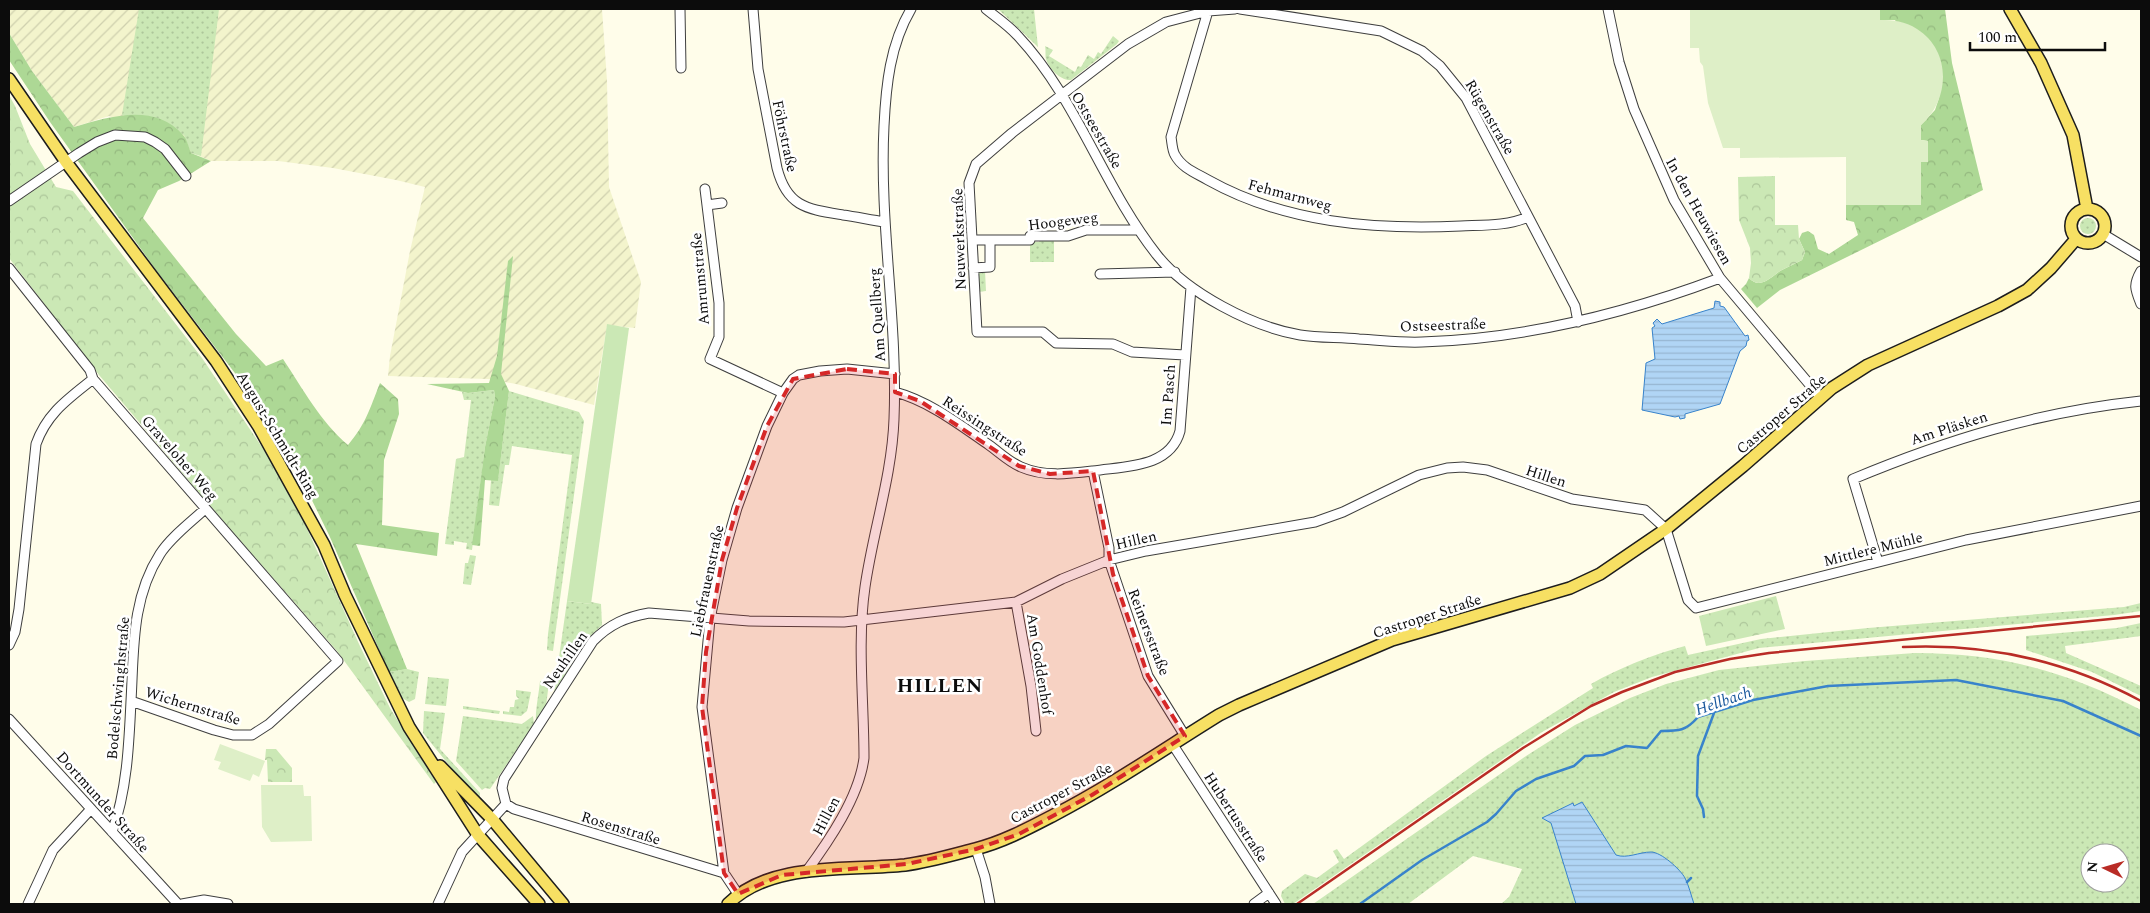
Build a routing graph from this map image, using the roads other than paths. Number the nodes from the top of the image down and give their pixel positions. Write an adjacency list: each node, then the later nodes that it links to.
1 (680, 9): 10 (street)
2 (753, 9): 21 (street, Föhrstraße)
3 (911, 9): 21 (street, Am Quellberg)
4 (986, 9): 12 (street, Ostseestraße)
5 (1235, 9): 9 (street)
6 (1240, 9): 20 (street, Rügenstraße)
7 (1608, 9): 33 (street, In den Heuwiesen)
8 (2010, 9): 19 (main road)
9 (1208, 11): 12 (street); 20 (street, Fehmarnweg)
10 (682, 68)
11 (9, 79): 13 (main road, August-Schmidt-Ring)
12 (1061, 96): 22 (street, Ostseestraße); 25 (street, Neuwerkstraße)
13 (66, 162): 14 (street); 16 (street); 60 (main road, August-Schmidt-Ring)
14 (186, 176)
15 (705, 189): 18 (street, Amrumstraße)
16 (9, 201)
17 (722, 203): 18 (street)
18 (707, 205): 41 (street, Amrumstraße)
19 (2087, 209): 23 (main road); 24 (main road)
20 (1528, 217): 36 (street, Rügenstraße)
21 (885, 222): 38 (street, Am Quellberg)
22 (1139, 230): 26 (street, Hoogeweg); 31 (street, Ostseestraße)
23 (2103, 234): 24 (main road); 27 (street)
24 (2076, 239): 42 (main road, Castroper Straße)
25 (972, 240): 26 (street, Hoogeweg); 29 (street, Neuwerkstraße)
26 (990, 240): 29 (street)
27 (2141, 257)
28 (9, 268): 39 (street, Graveloher Weg)
29 (974, 268): 37 (street, Neuwerkstraße)
30 (2141, 271): 35 (street)
31 (1175, 272): 32 (street); 34 (street, Ostseestraße)
32 (1100, 274)
33 (1720, 278): 36 (street, Ostseestraße); 42 (street, In den Heuwiesen)
34 (1191, 287): 36 (street, Ostseestraße); 37 (street, Im Pasch)
35 (2141, 304)
36 (1578, 322)
37 (1185, 355): 44 (street, Im Pasch)
38 (895, 374): 40 (street, Am Quellberg); 41 (street, Liebfrauenstraße)
39 (93, 379): 46 (street, Graveloher Weg); 53 (street)
40 (895, 392): 44 (street, Reissingstraße); 52 (street, Am Quellberg)
41 (783, 393): 51 (street, Liebfrauenstraße)
42 (1821, 398): 47 (main road, Castroper Straße)
43 (2141, 400): 49 (street, Am Pläsken)
44 (1093, 471): 48 (street)
45 (2141, 506): 49 (street, Mittlere Mühle)
46 (205, 508): 54 (street, Graveloher Weg); 55 (street, Bodelschwinghstraße)
47 (1666, 529): 48 (street, Hillen); 49 (street, Mittlere Mühle); 58 (main road, Castroper Straße)
48 (1109, 560): 50 (street, Hillen); 58 (street, Reinersstraße)
49 (1878, 562)
50 (1016, 602): 52 (street, Hillen); 57 (street, Am Goddenhof)
51 (710, 619): 52 (street, Neuhillen); 61 (street, Neuhillen); 68 (street, Liebfrauenstraße)
52 (862, 621): 67 (street, Hillen)
53 (9, 645)
54 (338, 661): 55 (street, Wichernstraße)
55 (131, 701): 64 (street, Bodelschwinghstraße)
56 (9, 718): 62 (street, Dortmunder Straße)
57 (1036, 730)
58 (1185, 736): 59 (main road, Castroper Straße)
59 (1173, 745): 66 (main road, Castroper Straße); 69 (street, Hubertusstraße)
60 (423, 748): 63 (main road, August-Schmidt-Ring); 65 (main road, August-Schmidt-Ring)
61 (506, 804): 63 (street); 68 (street, Rosenstraße)
62 (91, 810): 64 (street, Dortmunder Straße); 71 (street)
63 (492, 819): 65 (street); 77 (main road, August-Schmidt-Ring)
64 (112, 832): 72 (street, Dortmunder Straße)
65 (478, 835): 75 (street); 76 (main road, August-Schmidt-Ring)
66 (976, 849): 67 (main road, Castroper Straße); 79 (street)
67 (806, 872): 70 (main road, Castroper Straße)
68 (724, 873): 70 (street)
69 (1269, 893): 80 (street); 81 (street, Hubertusstraße)
70 (738, 894): 78 (main road, Castroper Straße)
71 (28, 904)
72 (178, 904)
73 (182, 904): 74 (street)
74 (228, 904)
75 (438, 904)
76 (539, 904)
77 (563, 904)
78 (728, 904)
79 (990, 904)
80 (1254, 904)
81 (1276, 904)

